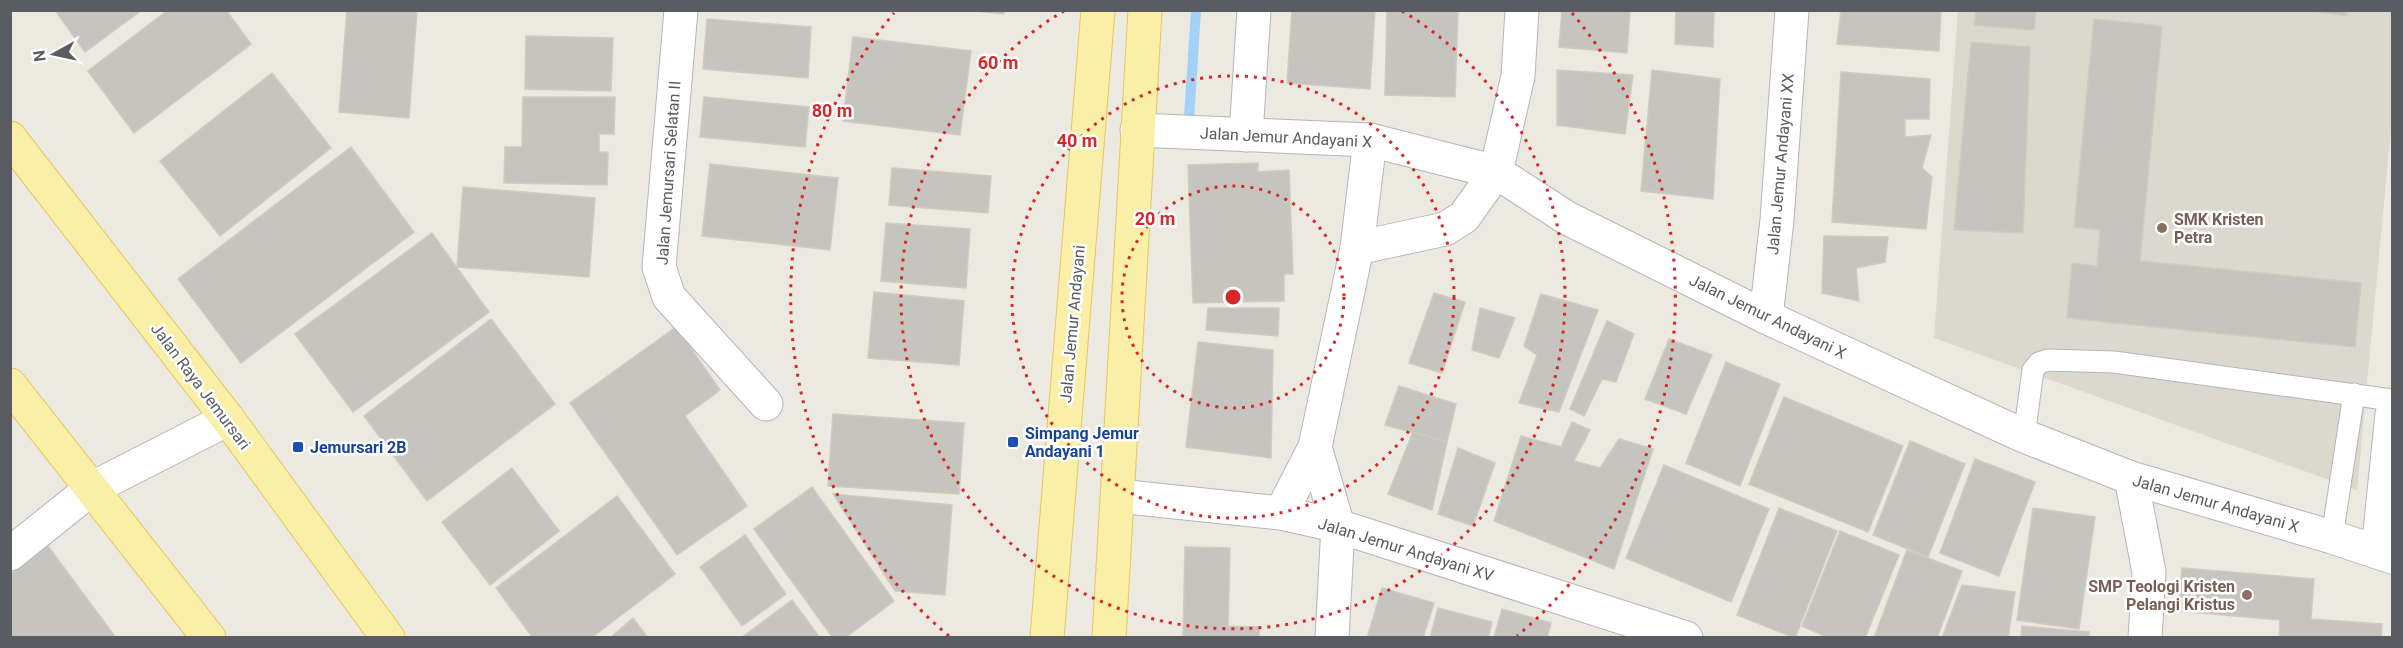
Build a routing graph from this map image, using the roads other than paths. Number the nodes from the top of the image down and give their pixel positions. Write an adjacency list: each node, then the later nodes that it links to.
1 (681, 10): 17 (street, Jalan Jemursari Selatan II)
2 (1098, 10): 32 (main road, Jalan Jemur Andayani)
3 (1145, 10): 7 (main road)
4 (1254, 10): 8 (street)
5 (1522, 10): 11 (street)
6 (1792, 10): 13 (street, Jalan Jemur Andayani XX)
7 (1137, 130): 8 (street, Jalan Jemur Andayani X); 24 (main road)
8 (1246, 135): 10 (street, Jalan Jemur Andayani X)
9 (10, 138): 19 (main road, Jalan Raya Jemursari)
10 (1370, 140): 11 (street, Jalan Jemur Andayani X); 12 (street)
11 (1496, 172): 12 (street); 13 (street, Jalan Jemur Andayani X)
12 (1357, 248): 21 (street)
13 (1766, 317): 20 (street, Jalan Jemur Andayani X)
14 (10, 385): 23 (main road)
15 (2354, 394): 16 (lane); 20 (lane); 27 (lane)
16 (2392, 400)
17 (766, 404)
18 (2392, 414): 29 (street)
19 (228, 419): 23 (street); 31 (main road, Jalan Raya Jemursari)
20 (2024, 436): 22 (street, Jalan Jemur Andayani X)
21 (1315, 447): 25 (street); 26 (street)
22 (2131, 478): 27 (street, Jalan Jemur Andayani X); 36 (street)
23 (91, 489): 28 (street); 30 (main road)
24 (1118, 496): 25 (street, Jalan Jemur Andayani XV); 33 (main road)
25 (1281, 513): 26 (street, Jalan Jemur Andayani XV)
26 (1338, 526): 34 (street); 35 (street, Jalan Jemur Andayani XV)
27 (2332, 537): 29 (street, Jalan Jemur Andayani X)
28 (10, 554)
29 (2385, 554)
30 (208, 638)
31 (388, 638)
32 (1047, 638)
33 (1109, 638)
34 (1332, 638)
35 (1686, 638)
36 (2145, 638)

